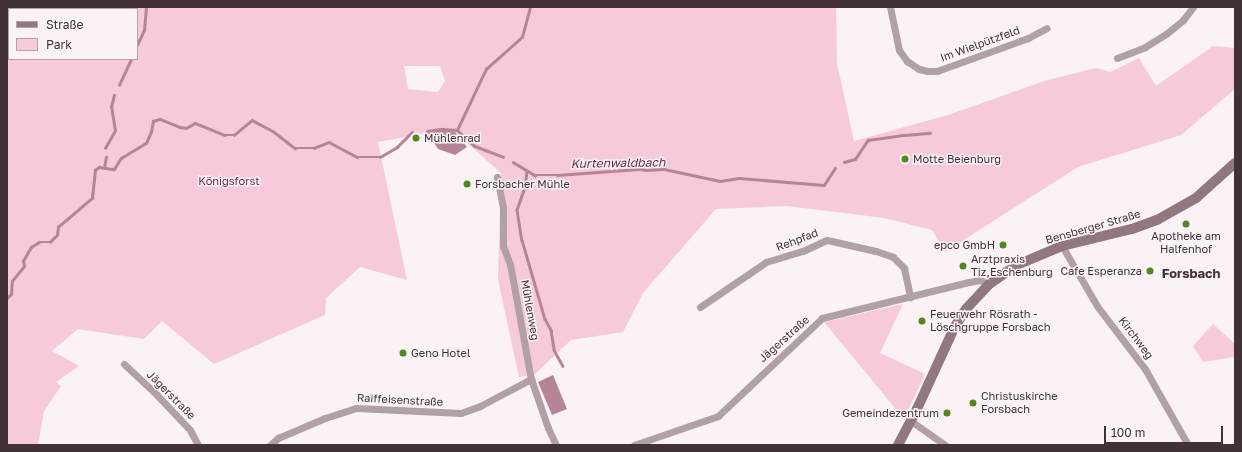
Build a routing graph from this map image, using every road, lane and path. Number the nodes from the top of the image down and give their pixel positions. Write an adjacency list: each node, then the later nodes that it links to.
1 (890, 7): 3 (street, Im Wielpützfeld)
2 (1194, 7): 4 (street)
3 (1047, 28)
4 (1118, 58)
5 (1235, 164): 7 (main road, Bensberger Straße)
6 (497, 176): 12 (street, Mühlenweg)
7 (1062, 246): 8 (main road, Bensberger Straße); 20 (street, Kirchweg)
8 (989, 284): 9 (street, Jägerstraße); 13 (main road, Bensberger Straße)
9 (910, 297): 10 (street, Rehpfad); 17 (street, Jägerstraße)
10 (700, 307)
11 (124, 364): 14 (street, Jägerstraße)
12 (531, 379): 15 (street, Raiffeisenstraße); 16 (street, Mühlenweg)
13 (911, 421): 18 (main road, Bensberger Straße); 19 (street)
14 (198, 445)
15 (270, 445)
16 (556, 445)
17 (634, 445)
18 (898, 445)
19 (945, 445)
20 (1188, 445)

